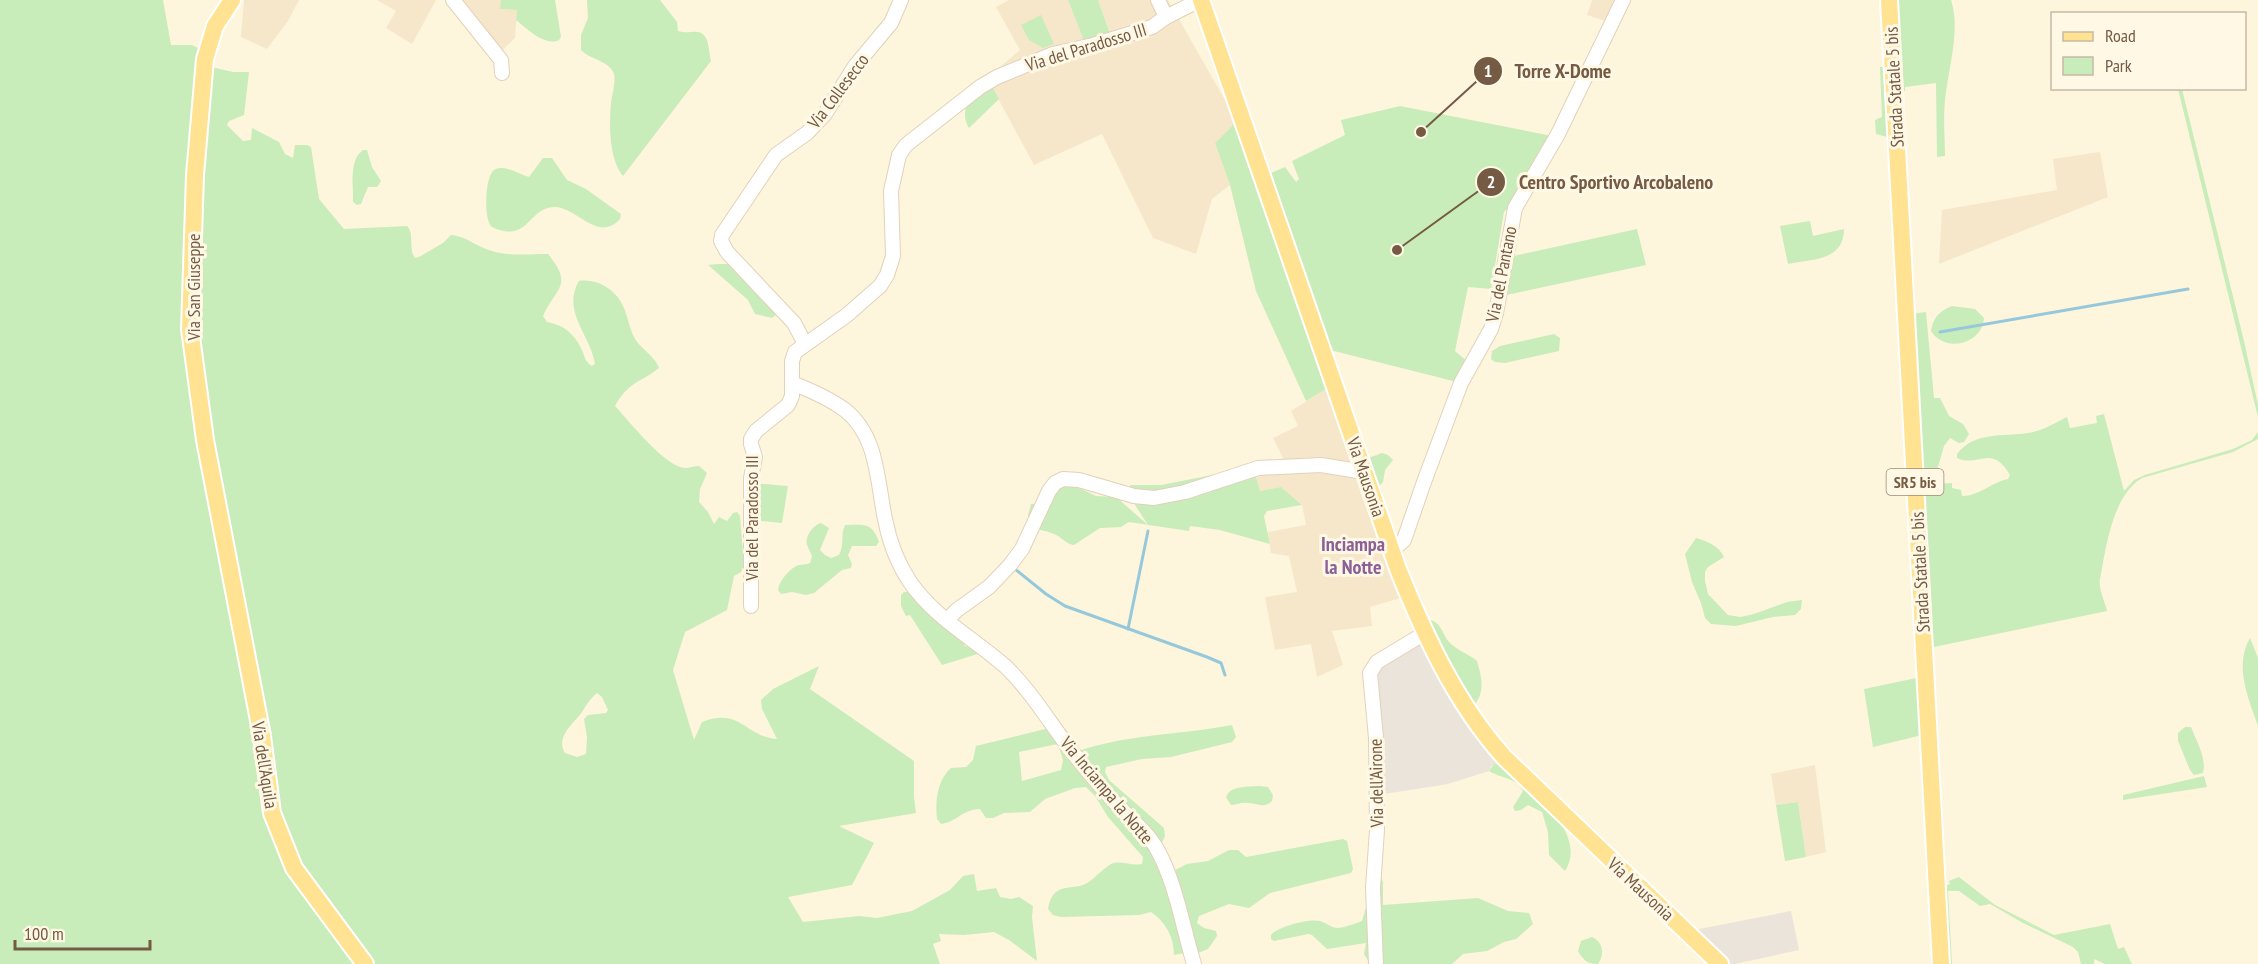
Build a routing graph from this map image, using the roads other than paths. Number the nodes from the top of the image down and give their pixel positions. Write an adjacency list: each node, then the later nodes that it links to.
1 (232, 0): 17 (main road, Via San Giuseppe)
2 (453, 0): 9 (street)
3 (901, 0): 10 (street, Via Collesecco)
4 (1158, 0): 8 (street)
5 (1200, 0): 8 (street, Via del Paradosso III); 12 (main road, Via Mausonia)
6 (1623, 0): 13 (street, Via del Pantano)
7 (1889, 0): 22 (main road, Strada Statale 5 bis / SR5 bis)
8 (1166, 17): 10 (street, Via del Paradosso III)
9 (502, 73)
10 (805, 344): 11 (street, Via del Paradosso III)
11 (792, 383): 14 (street, Via del Paradosso III); 15 (street, Via Inciampa la Notte)
12 (1364, 472): 13 (main road, Via Mausonia); 15 (street)
13 (1392, 551): 16 (main road, Via Mausonia)
14 (751, 606)
15 (947, 620): 19 (street, Via Inciampa la Notte)
16 (1425, 633): 20 (street, Via dell'Airone); 21 (main road, Via Mausonia)
17 (244, 648): 18 (main road, Via dell'Aquila)
18 (365, 964)
19 (1194, 964)
20 (1376, 964)
21 (1720, 964)
22 (1941, 964)

